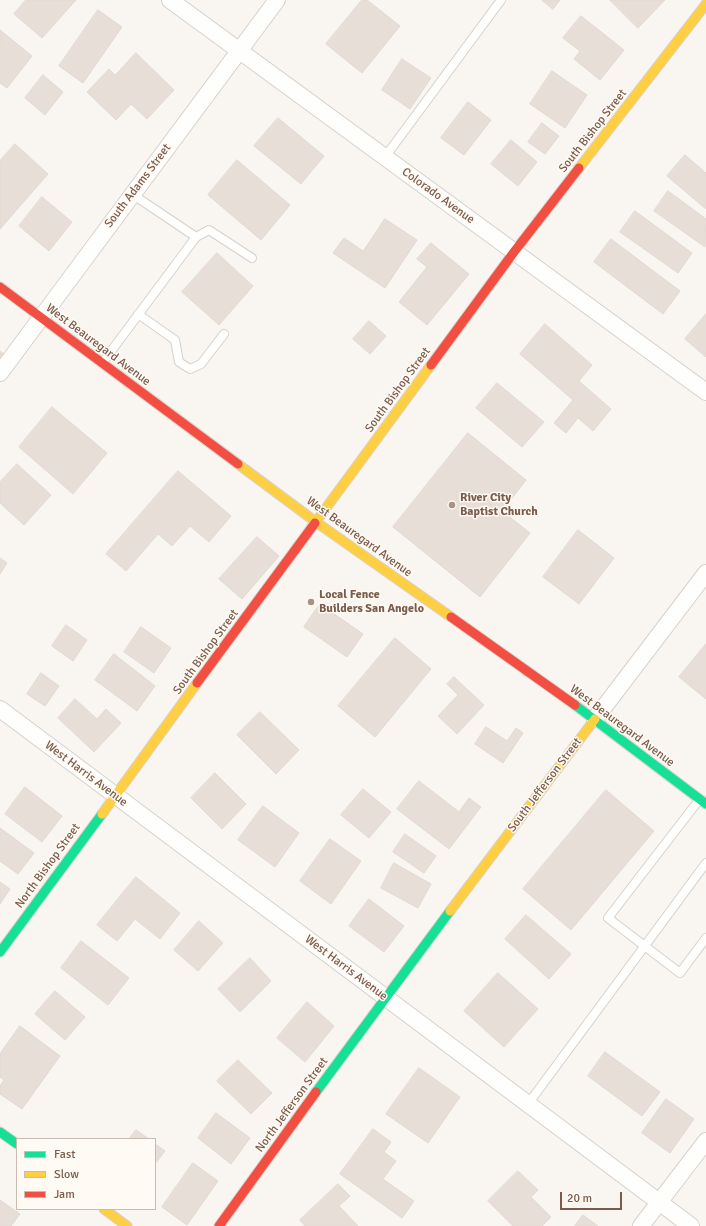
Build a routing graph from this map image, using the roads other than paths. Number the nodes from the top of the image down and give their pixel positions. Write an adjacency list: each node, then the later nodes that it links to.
1 (170, 0): 5 (street, Colorado Avenue)
2 (277, 0): 5 (street, South Adams Street)
3 (501, 0): 6 (lane)
4 (706, 4): 9 (street, South Bishop Street)
5 (240, 51): 6 (street, Colorado Avenue); 7 (street, South Adams Street)
6 (385, 157): 9 (street, Colorado Avenue)
7 (132, 194): 8 (lane); 13 (street, South Adams Street)
8 (196, 237): 10 (lane); 12 (lane)
9 (514, 252): 17 (street, Colorado Avenue); 18 (street, South Bishop Street)
10 (252, 258)
11 (0, 287): 13 (street, West Beauregard Avenue)
12 (138, 314): 14 (lane); 15 (lane)
13 (40, 317): 15 (street, West Beauregard Avenue); 16 (street, South Adams Street)
14 (224, 334)
15 (102, 363): 18 (street, West Beauregard Avenue)
16 (0, 373)
17 (706, 392)
18 (316, 522): 21 (street, West Beauregard Avenue); 22 (street, South Bishop Street)
19 (706, 573): 21 (street, South Jefferson Street)
20 (0, 709): 22 (street, West Harris Avenue)
21 (595, 719): 23 (street, West Beauregard Avenue); 28 (street, South Jefferson Street)
22 (115, 795): 27 (street, North Bishop Street); 28 (street, West Harris Avenue)
23 (703, 802): 26 (lane)
24 (706, 863): 26 (lane)
25 (706, 938): 26 (lane)
26 (645, 946): 29 (lane)
27 (0, 952)
28 (386, 997): 29 (street, West Harris Avenue); 36 (street, North Jefferson Street)
29 (528, 1104): 33 (street, West Harris Avenue)
30 (0, 1132): 32 (street)
31 (706, 1141): 33 (street)
32 (16, 1143)
33 (658, 1202): 37 (street); 38 (street, West Harris Avenue)
34 (105, 1210): 35 (street)
35 (127, 1226)
36 (219, 1226)
37 (641, 1226)
38 (691, 1226)

